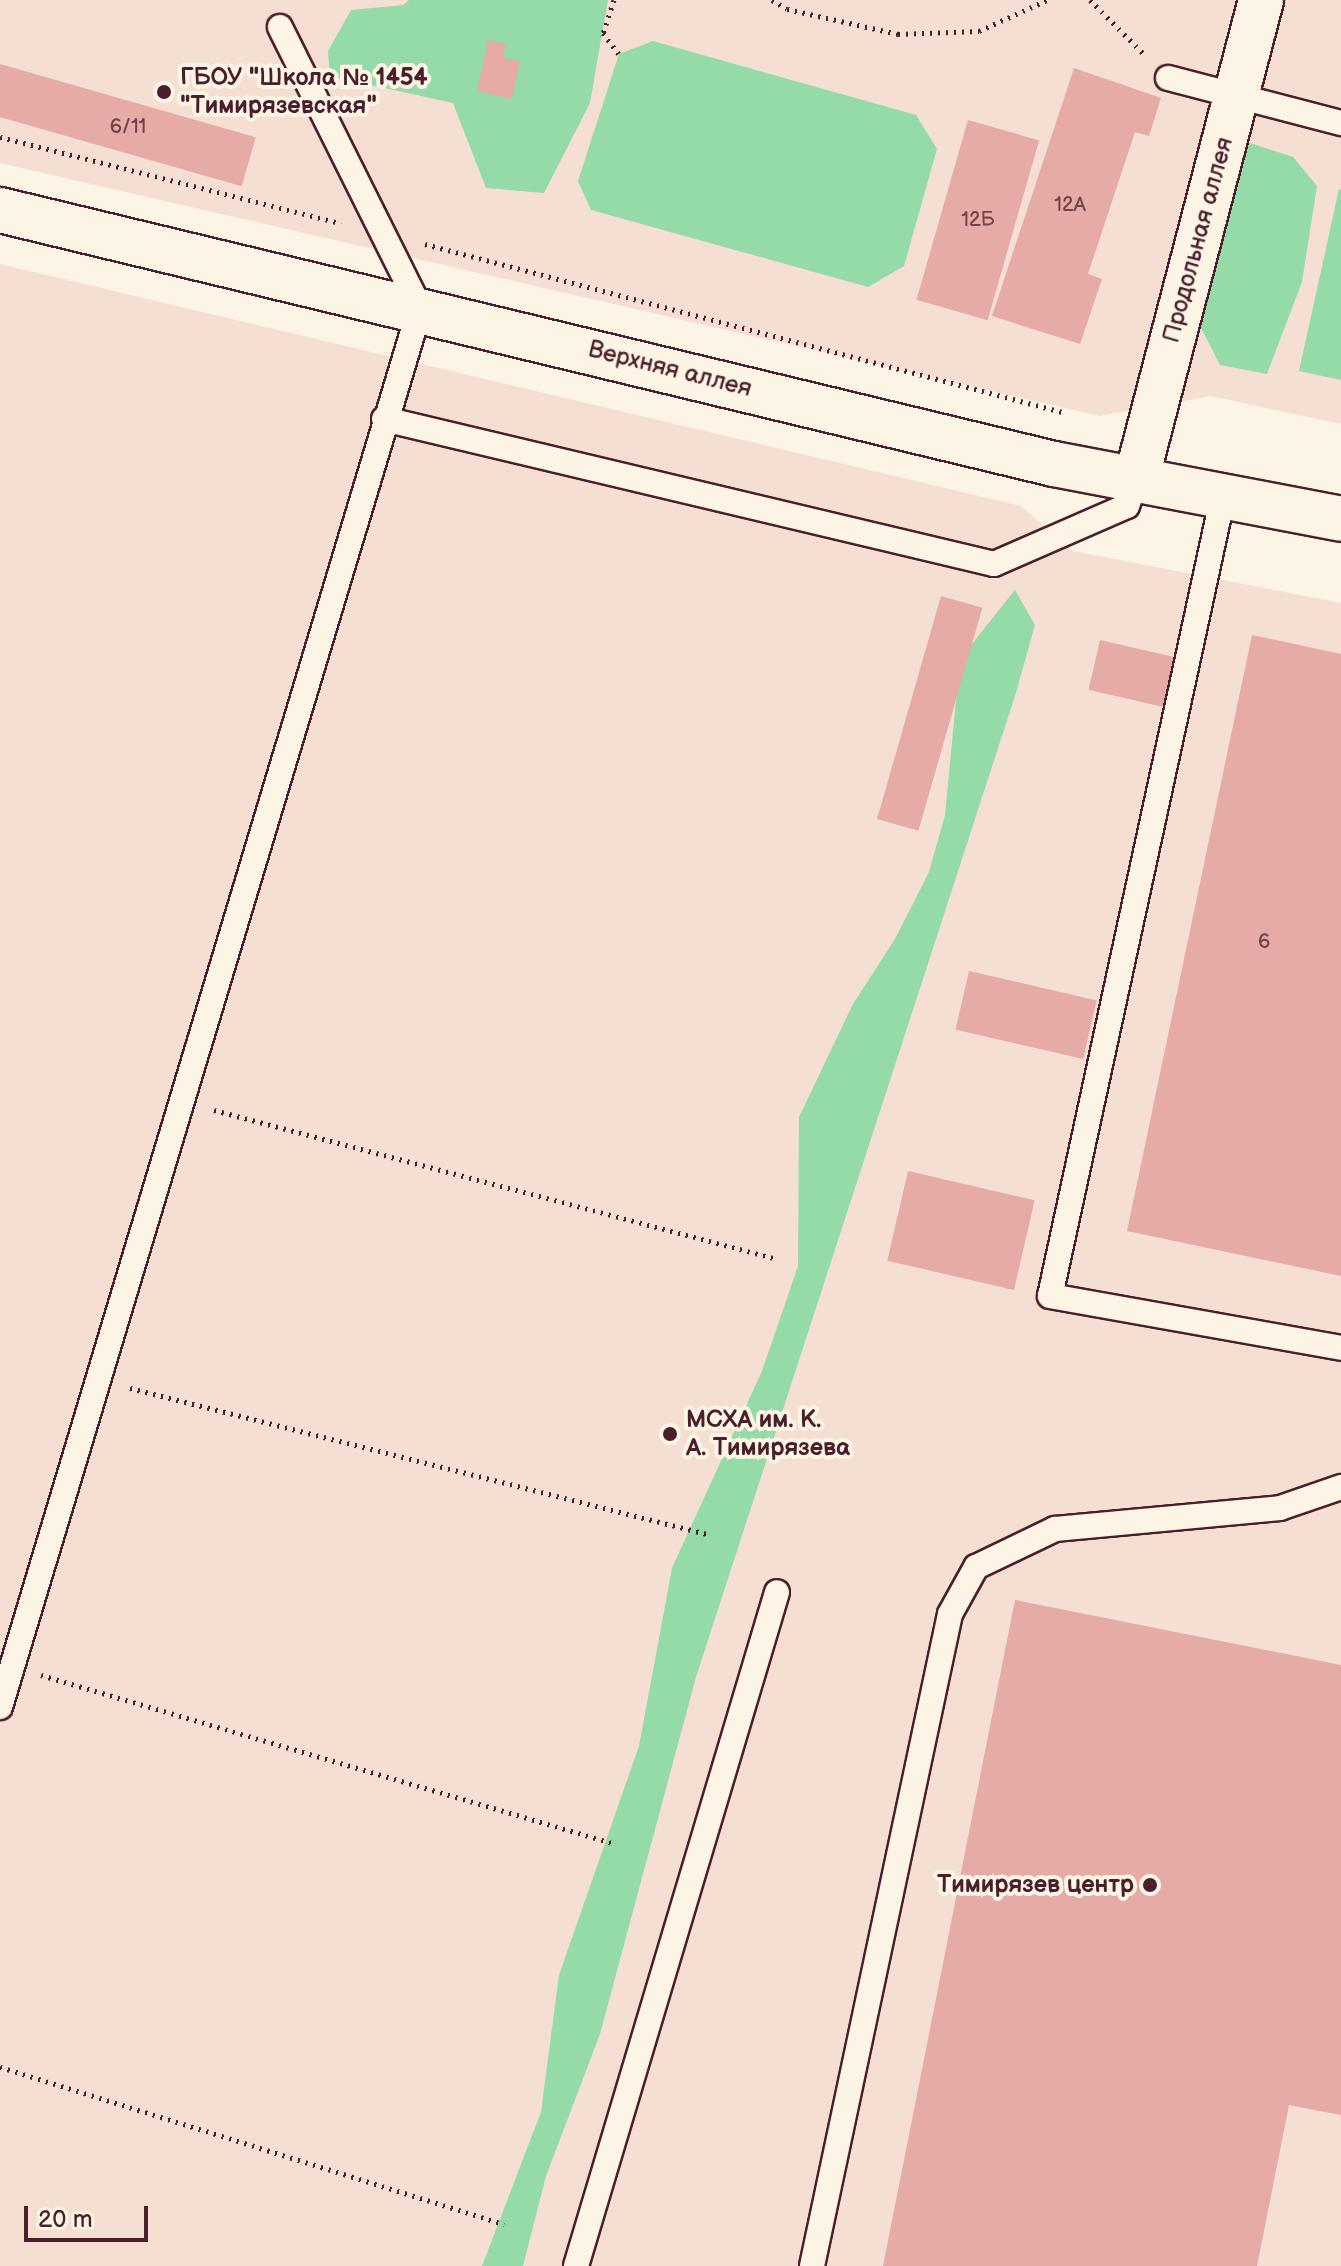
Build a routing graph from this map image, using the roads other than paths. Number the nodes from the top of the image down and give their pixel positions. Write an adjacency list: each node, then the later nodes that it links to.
1 (1261, 0): 4 (street, Продольная аллея)
2 (280, 27): 7 (lane)
3 (1168, 78): 4 (lane)
4 (1235, 98): 5 (lane); 9 (street, Продольная аллея)
5 (1341, 123)
6 (0, 210): 7 (street, Верхняя аллея)
7 (420, 308): 8 (lane); 9 (street, Верхняя аллея)
8 (384, 419): 9 (lane); 15 (lane)
9 (1136, 480): 10 (street, Верхняя аллея)
10 (1223, 496): 11 (street, Верхняя аллея); 12 (lane)
11 (1341, 519)
12 (1341, 1348)
13 (1341, 1487): 17 (lane)
14 (777, 1592): 16 (lane)
15 (0, 1707)
16 (576, 2266)
17 (812, 2266)

